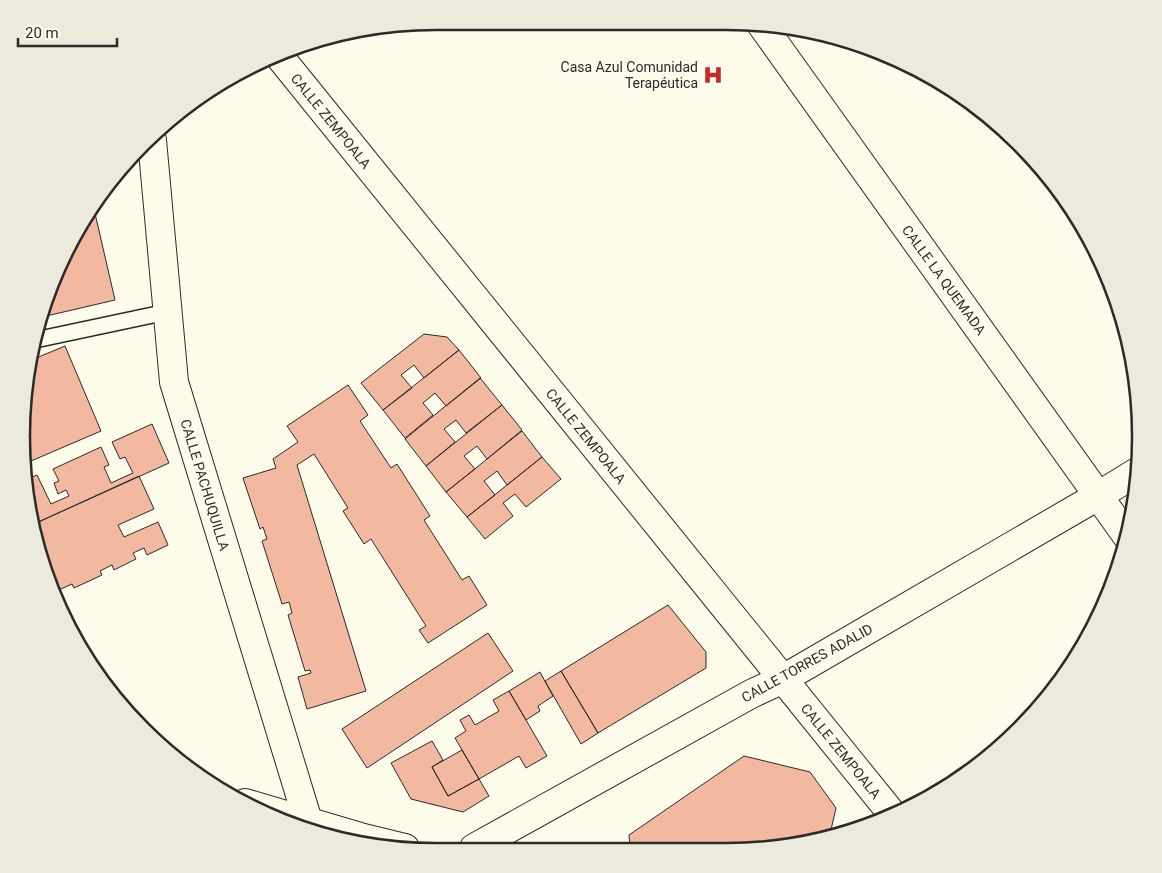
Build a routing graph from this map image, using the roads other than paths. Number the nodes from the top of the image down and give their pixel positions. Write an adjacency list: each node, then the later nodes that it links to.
1 (767, 32): 7 (street, CALLE LA QUEMADA)
2 (283, 60): 9 (street, CALLE ZEMPOALA)
3 (152, 146): 4 (street, CALLE PACHUQUILLA)
4 (167, 312): 5 (lane); 12 (street, CALLE PACHUQUILLA)
5 (42, 338)
6 (1130, 476): 7 (street, CALLE TORRES ADALID)
7 (1098, 496): 8 (street, CALLE LA QUEMADA); 9 (street, CALLE TORRES ADALID)
8 (1121, 528)
9 (783, 679): 10 (street, CALLE ZEMPOALA); 14 (street, CALLE TORRES ADALID)
10 (888, 809)
11 (298, 818): 12 (street)
12 (308, 821): 13 (street)
13 (325, 827)
14 (483, 843)

